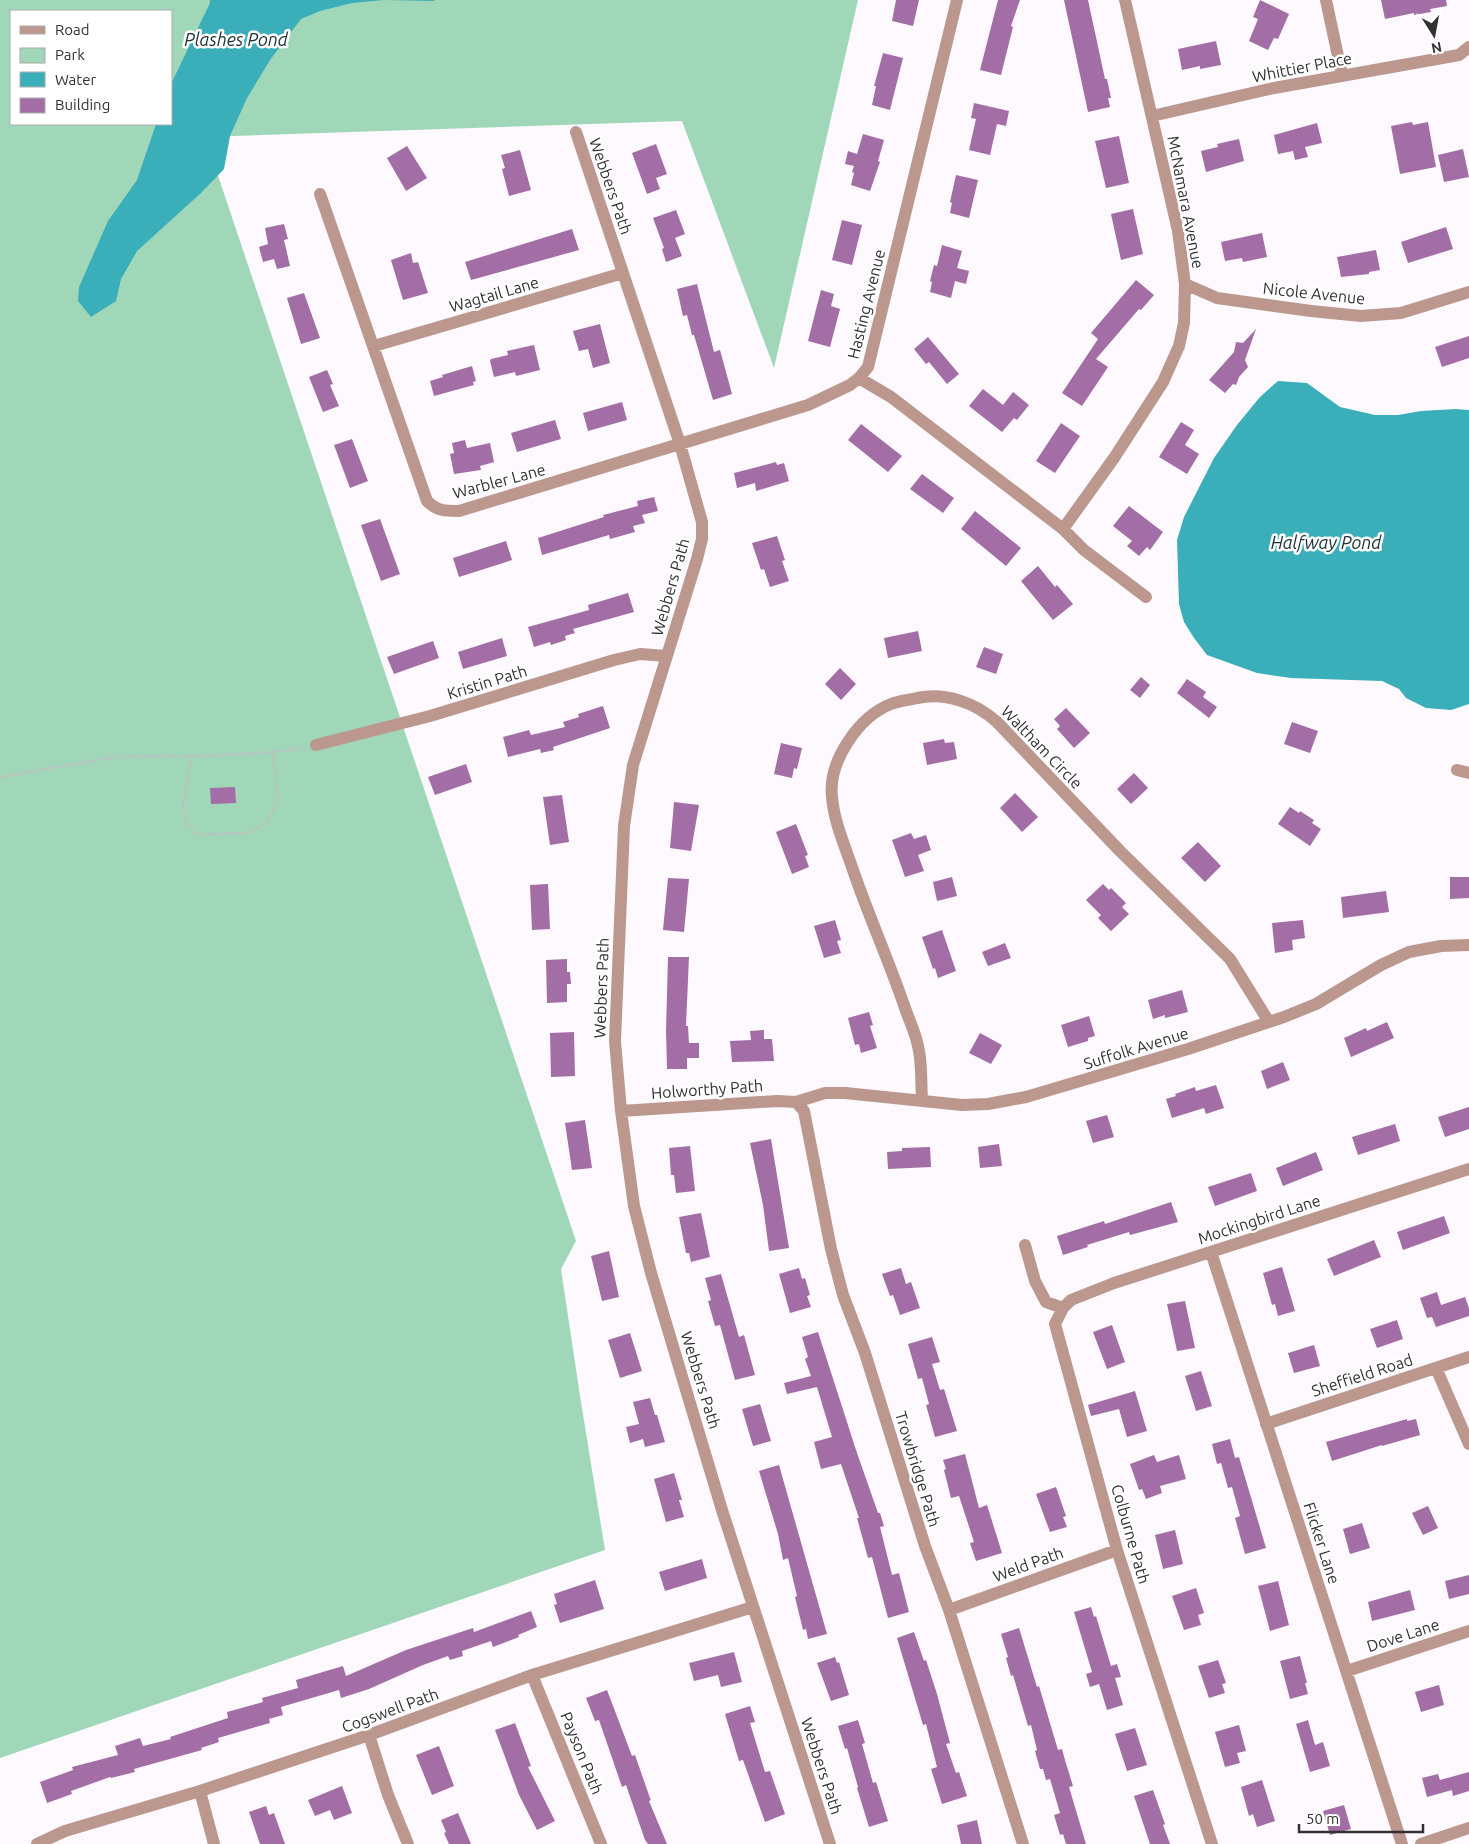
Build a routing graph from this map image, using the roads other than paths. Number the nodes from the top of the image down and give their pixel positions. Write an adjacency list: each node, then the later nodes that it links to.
1 (957, 0): 13 (street, Hasting Avenue)
2 (1124, 0): 6 (street, McNamara Avenue)
3 (1326, 0): 5 (street)
4 (1466, 54): 5 (street, Whittier Place)
5 (1342, 75): 6 (street, Whittier Place)
6 (1152, 116): 10 (street, McNamara Avenue)
7 (576, 132): 9 (street, Webbers Path)
8 (320, 194): 12 (street, Warbler Lane)
9 (623, 273): 12 (street, Wagtail Lane); 14 (street, Webbers Path)
10 (1185, 284): 11 (street, Nicole Avenue); 15 (street, McNamara Avenue)
11 (1469, 292)
12 (374, 346): 14 (street, Warbler Lane)
13 (859, 378): 14 (street, Warbler Lane); 15 (street, Hasting Avenue)
14 (680, 444): 17 (street, Webbers Path)
15 (1063, 529): 16 (street, Hasting Avenue)
16 (1146, 597)
17 (667, 656): 18 (street, Kristin Path); 23 (street, Webbers Path)
18 (316, 745)
19 (1469, 945): 20 (street, Suffolk Avenue)
20 (1268, 1022): 21 (street, Suffolk Avenue); 21 (street, Waltham Circle)
21 (922, 1100): 22 (street, Suffolk Avenue)
22 (796, 1102): 23 (street, Holworthy Path); 34 (street, Trowbridge Path)
23 (621, 1111): 33 (street, Webbers Path)
24 (1469, 1169): 26 (street, Mockingbird Lane)
25 (1025, 1245): 27 (street)
26 (1211, 1252): 27 (street, Mockingbird Lane); 30 (street, Flicker Lane)
27 (1063, 1308): 32 (street, Colburne Path)
28 (1469, 1357): 29 (street, Sheffield Road)
29 (1436, 1368): 30 (street, Sheffield Road); 31 (street)
30 (1266, 1424): 36 (street, Flicker Lane)
31 (1469, 1444)
32 (1117, 1550): 34 (street, Weld Path); 47 (street, Colburne Path)
33 (753, 1607): 37 (street, Cogswell Path); 45 (street, Webbers Path)
34 (949, 1610): 46 (street, Trowbridge Path)
35 (1469, 1631): 36 (street, Dove Lane)
36 (1347, 1671): 48 (street, Flicker Lane)
37 (532, 1675): 38 (street, Cogswell Path); 44 (street, Payson Path)
38 (369, 1735): 39 (street, Cogswell Path); 43 (street)
39 (200, 1791): 41 (street, Cogswell Path); 42 (street)
40 (1469, 1828): 49 (street)
41 (43, 1843)
42 (214, 1844)
43 (408, 1844)
44 (601, 1844)
45 (830, 1844)
46 (1023, 1844)
47 (1212, 1844)
48 (1402, 1844)
49 (1421, 1844)

